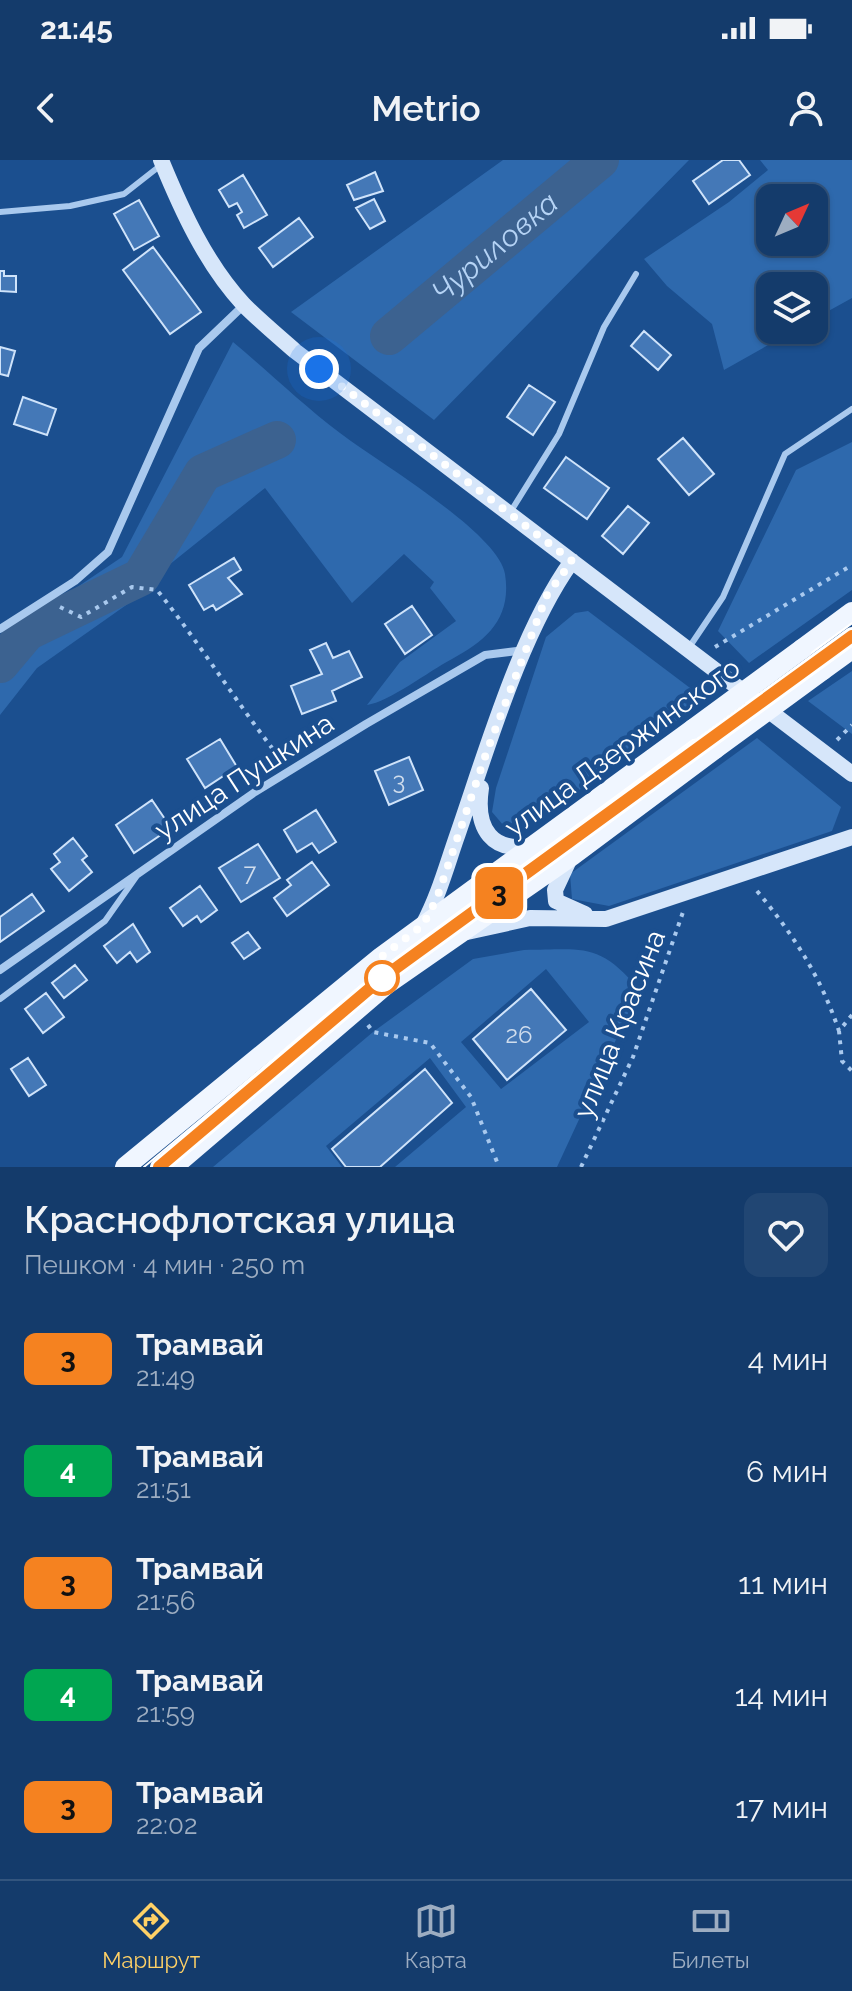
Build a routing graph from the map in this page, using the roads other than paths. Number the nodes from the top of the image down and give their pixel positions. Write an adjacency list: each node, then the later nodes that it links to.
1 (162, 162): 2 (lane); 4 (main road)
2 (0, 212)
3 (636, 274): 6 (lane)
4 (244, 305): 6 (main road); 9 (street)
5 (852, 409): 10 (lane)
6 (510, 514): 7 (main road)
7 (572, 561): 10 (main road); 12 (main road)
8 (852, 612): 16 (main road, улица Дзержинского, bridge)
9 (0, 629)
10 (688, 649): 14 (main road)
11 (852, 649): 17 (main road, улица Дзержинского, bridge)
12 (526, 650): 13 (main road); 18 (street, улица Пушкина)
13 (487, 751): 16 (main road); 20 (main road)
14 (852, 774)
15 (852, 837): 19 (main road)
16 (538, 844): 20 (main road, улица Дзержинского)
17 (573, 855): 19 (main road); 21 (main road, улица Дзержинского)
18 (142, 868): 22 (street, улица Пушкина); 23 (lane)
19 (606, 919): 21 (main road)
20 (423, 925): 24 (main road, улица Дзержинского)
21 (444, 942): 25 (main road, улица Дзержинского)
22 (0, 970)
23 (0, 999)
24 (125, 1167)
25 (173, 1167)

